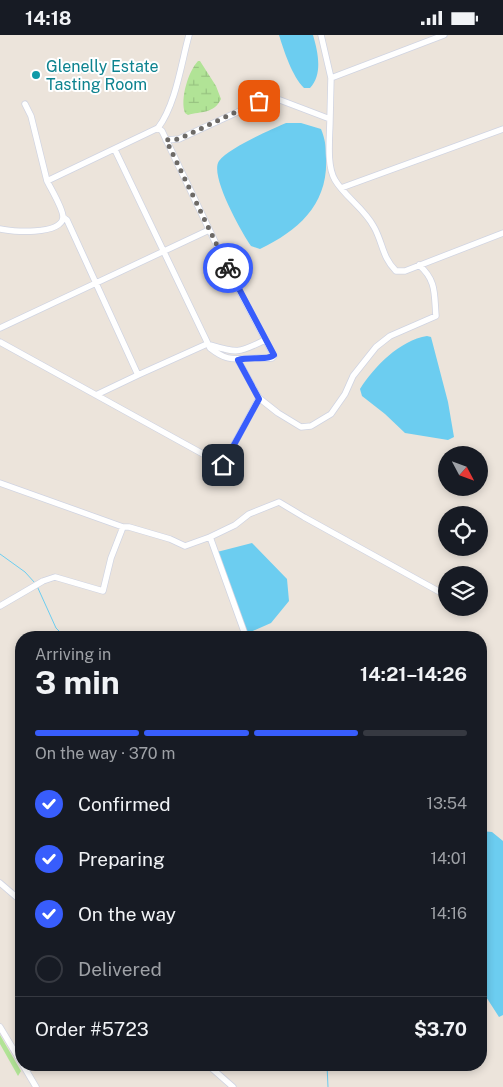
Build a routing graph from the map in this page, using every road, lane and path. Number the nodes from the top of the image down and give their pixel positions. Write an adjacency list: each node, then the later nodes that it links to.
1 (189, 35): 7 (street)
2 (321, 35): 4 (street)
3 (444, 35): 4 (street)
4 (331, 78): 6 (street)
5 (25, 104): 11 (street)
6 (330, 119): 9 (street); 12 (street)
7 (158, 128): 9 (street); 10 (street)
8 (503, 129): 12 (street)
9 (166, 140): 15 (street)
10 (115, 150): 11 (street); 17 (street)
11 (47, 181): 13 (street)
12 (341, 188): 18 (street)
13 (64, 217): 14 (street); 19 (street)
14 (0, 229)
15 (209, 230): 17 (street); 21 (street)
16 (503, 233): 18 (street)
17 (163, 252): 19 (street); 23 (street)
18 (419, 265): 27 (street)
19 (96, 283): 20 (street); 25 (street)
20 (0, 328)
21 (265, 340): 23 (street); 24 (street)
22 (0, 342): 26 (street)
23 (207, 344): 24 (street); 25 (street)
24 (238, 360): 27 (street)
25 (138, 375): 26 (street)
26 (96, 395): 27 (street)
27 (259, 399)
28 (0, 483): 29 (street)
29 (123, 527): 30 (street); 32 (street)
30 (210, 537): 31 (street); 33 (street)
31 (438, 591)
32 (0, 606)
33 (244, 631)
34 (0, 883): 35 (street)
35 (15, 896)
36 (0, 1027): 37 (street)
37 (15, 1052)
38 (26, 1071): 40 (street)
39 (215, 1071): 41 (street)
40 (36, 1087)
41 (233, 1087)

